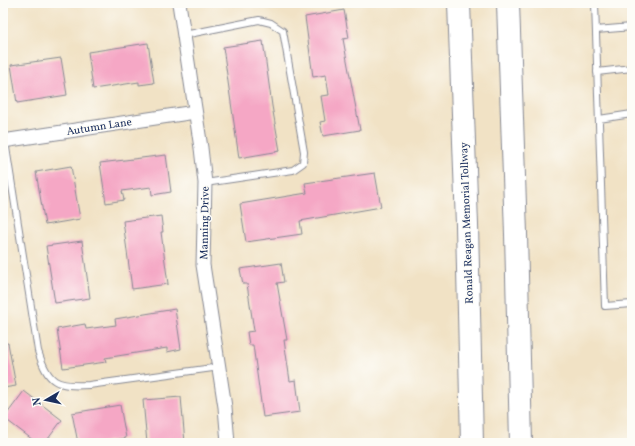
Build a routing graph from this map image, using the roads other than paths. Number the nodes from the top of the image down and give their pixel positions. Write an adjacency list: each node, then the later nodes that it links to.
1 (179, 3): 7 (street, Manning Drive)
2 (458, 3): 18 (highway, Ronald Reagan Memorial Tollway)
3 (508, 3): 19 (highway)
4 (595, 3): 6 (lane)
5 (632, 26): 6 (lane)
6 (596, 30): 9 (lane)
7 (184, 35): 10 (street, Manning Drive); 14 (lane)
8 (632, 68): 9 (lane)
9 (597, 72): 12 (lane)
10 (195, 112): 13 (street, Autumn Lane); 14 (street, Manning Drive)
11 (632, 114): 12 (lane)
12 (599, 119): 15 (lane)
13 (4, 141): 16 (lane)
14 (205, 183): 16 (street, Manning Drive)
15 (632, 304)
16 (220, 367): 17 (street, Manning Drive)
17 (228, 443)
18 (472, 443)
19 (521, 443)

